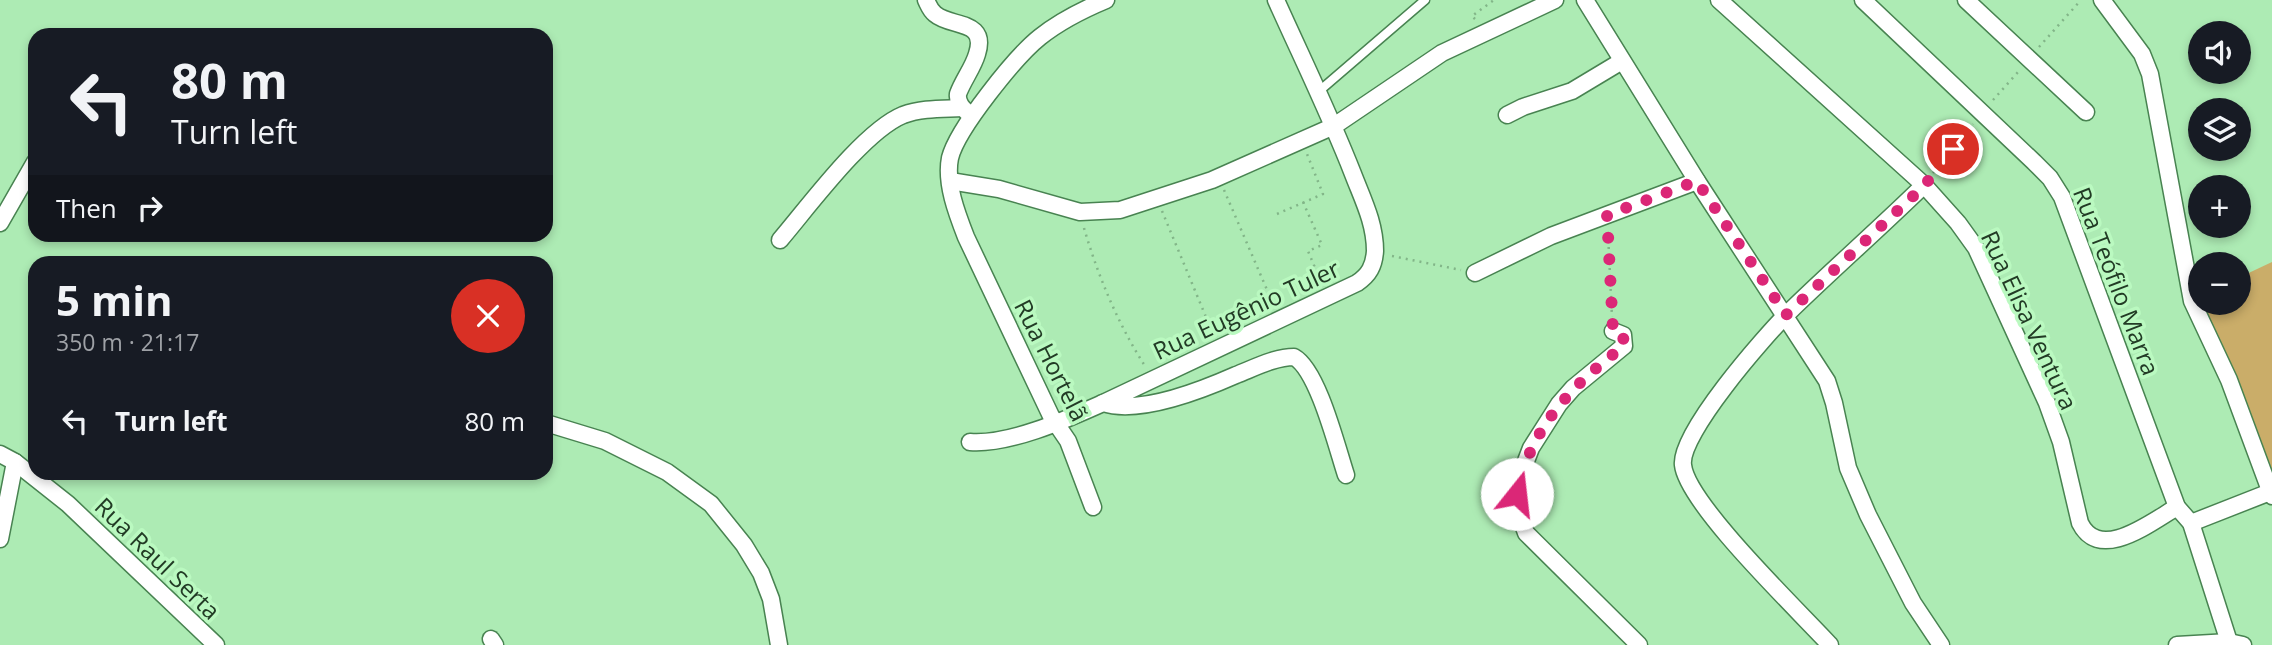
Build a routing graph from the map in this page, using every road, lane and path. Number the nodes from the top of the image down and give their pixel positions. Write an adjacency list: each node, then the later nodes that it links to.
1 (926, 0): 17 (street)
2 (1106, 0): 17 (street)
3 (1276, 0): 16 (street)
4 (1425, 0): 16 (lane)
5 (1494, 0): 13 (path)
6 (1555, 0): 13 (street)
7 (1585, 0): 15 (street)
8 (1719, 0): 27 (street, Rua Elisa Ventura)
9 (1863, 0): 19 (street, Rua Teófilo Marra)
10 (1966, 0): 14 (street)
11 (2081, 0): 14 (path)
12 (2102, 0): 52 (street)
13 (1485, 33): 21 (street)
14 (2028, 59): 18 (street); 19 (path)
15 (1622, 61): 20 (street); 26 (street)
16 (1318, 92): 21 (street)
17 (967, 112): 25 (street); 34 (street)
18 (2086, 112)
19 (1983, 113): 27 (path); 54 (street, Rua Teófilo Marra)
20 (1507, 115)
21 (1334, 125): 22 (street); 35 (street)
22 (1302, 141): 24 (street); 29 (path)
23 (28, 174): 33 (street)
24 (1218, 178): 28 (street); 39 (path)
25 (950, 181): 30 (street); 44 (street, Rua Hortelã)
26 (1697, 181): 32 (street); 38 (street)
27 (1924, 186): 38 (street); 54 (street, Rua Elisa Ventura)
28 (1156, 199): 30 (street); 41 (path)
29 (1303, 202): 31 (path); 37 (path)
30 (1080, 212): 42 (path)
31 (1277, 214)
32 (1607, 215): 36 (street); 40 (path)
33 (0, 223)
34 (779, 240)
35 (1375, 253): 36 (path); 37 (street, Rua Eugênio Tuler)
36 (1475, 273)
37 (1328, 298): 39 (street, Rua Eugênio Tuler)
38 (1786, 315): 61 (street); 62 (street)
39 (1280, 320): 41 (street, Rua Eugênio Tuler)
40 (1613, 331): 60 (street)
41 (1219, 348): 42 (street, Rua Eugênio Tuler)
42 (1153, 378): 43 (street, Rua Eugênio Tuler)
43 (1103, 403): 44 (street, Rua Eugênio Tuler); 50 (street, Rua Eugênio Tuler)
44 (1055, 423): 46 (street, Rua Eugênio Tuler); 53 (street, Rua Hortelã)
45 (553, 425): 59 (street)
46 (970, 442)
47 (0, 454): 48 (street, Rua Raul Serta)
48 (15, 462): 49 (street, Rua Raul Serta); 56 (street)
49 (28, 472)
50 (1346, 475)
51 (38, 480): 58 (street, Rua Raul Serta)
52 (2271, 494): 55 (street)
53 (1093, 507)
54 (2177, 507): 55 (street, Rua Teófilo Marra)
55 (2191, 523): 57 (street, Rua Teófilo Marra)
56 (0, 539)
57 (2236, 644): 63 (street)
58 (216, 645)
59 (779, 645)
60 (1639, 645)
61 (1830, 645)
62 (1941, 645)
63 (2177, 645)

